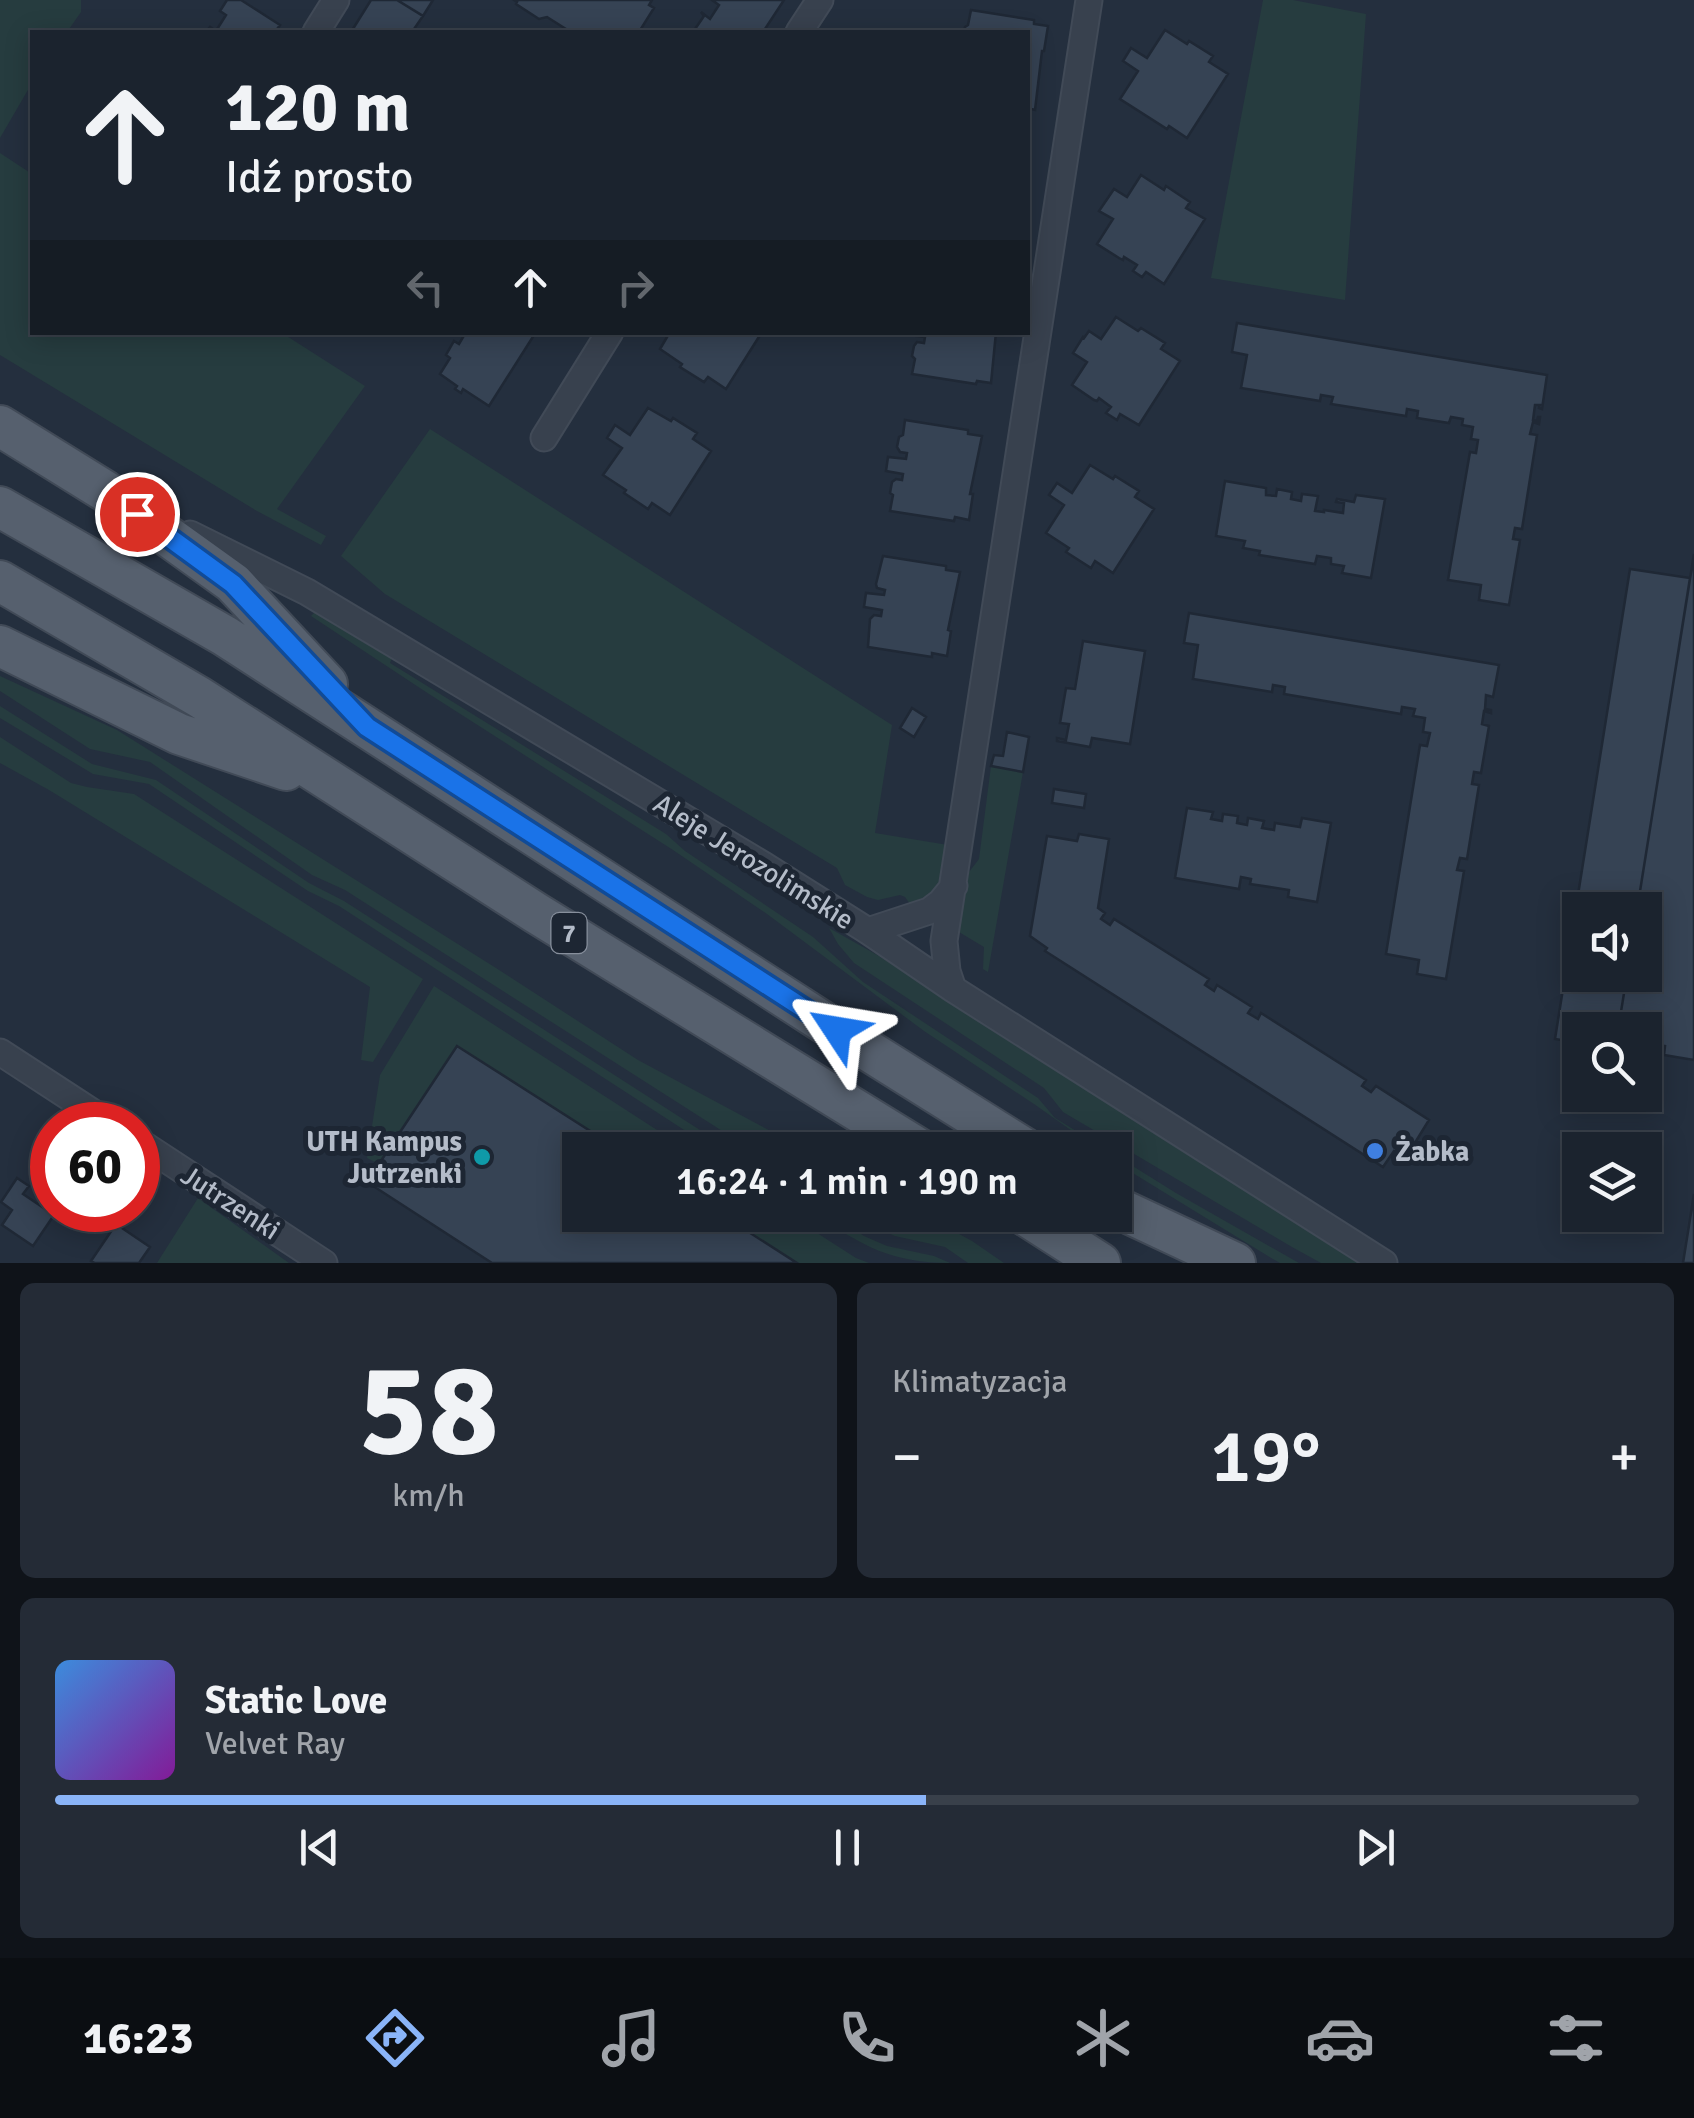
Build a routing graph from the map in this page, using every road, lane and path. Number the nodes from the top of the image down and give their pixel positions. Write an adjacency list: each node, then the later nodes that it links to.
1 (336, 0): 4 (street)
2 (820, 0): 5 (street)
3 (1088, 0): 15 (street)
4 (317, 30)
5 (800, 30)
6 (608, 335): 8 (street)
7 (0, 426): 9 (main road)
8 (544, 438)
9 (105, 491): 13 (main road); 16 (street, Aleje Jerozolimskie)
10 (0, 507): 13 (main road, 7)
11 (0, 581): 14 (main road, 7)
12 (0, 646): 14 (main road)
13 (367, 727): 21 (main road, 7)
14 (342, 789): 20 (main road, 7)
15 (954, 886): 16 (street); 17 (street)
16 (868, 931): 17 (street, Aleje Jerozolimskie)
17 (953, 989): 32 (street, Aleje Jerozolimskie)
18 (0, 1052): 19 (street)
19 (77, 1102)
20 (892, 1132)
21 (998, 1132)
22 (160, 1155): 27 (street, Jutrzenki)
23 (1132, 1215): 31 (main road)
24 (1132, 1218): 30 (main road)
25 (1040, 1232): 28 (main road)
26 (1050, 1232): 29 (main road)
27 (324, 1263)
28 (1072, 1263)
29 (1100, 1263)
30 (1197, 1263)
31 (1235, 1263)
32 (1384, 1263)

